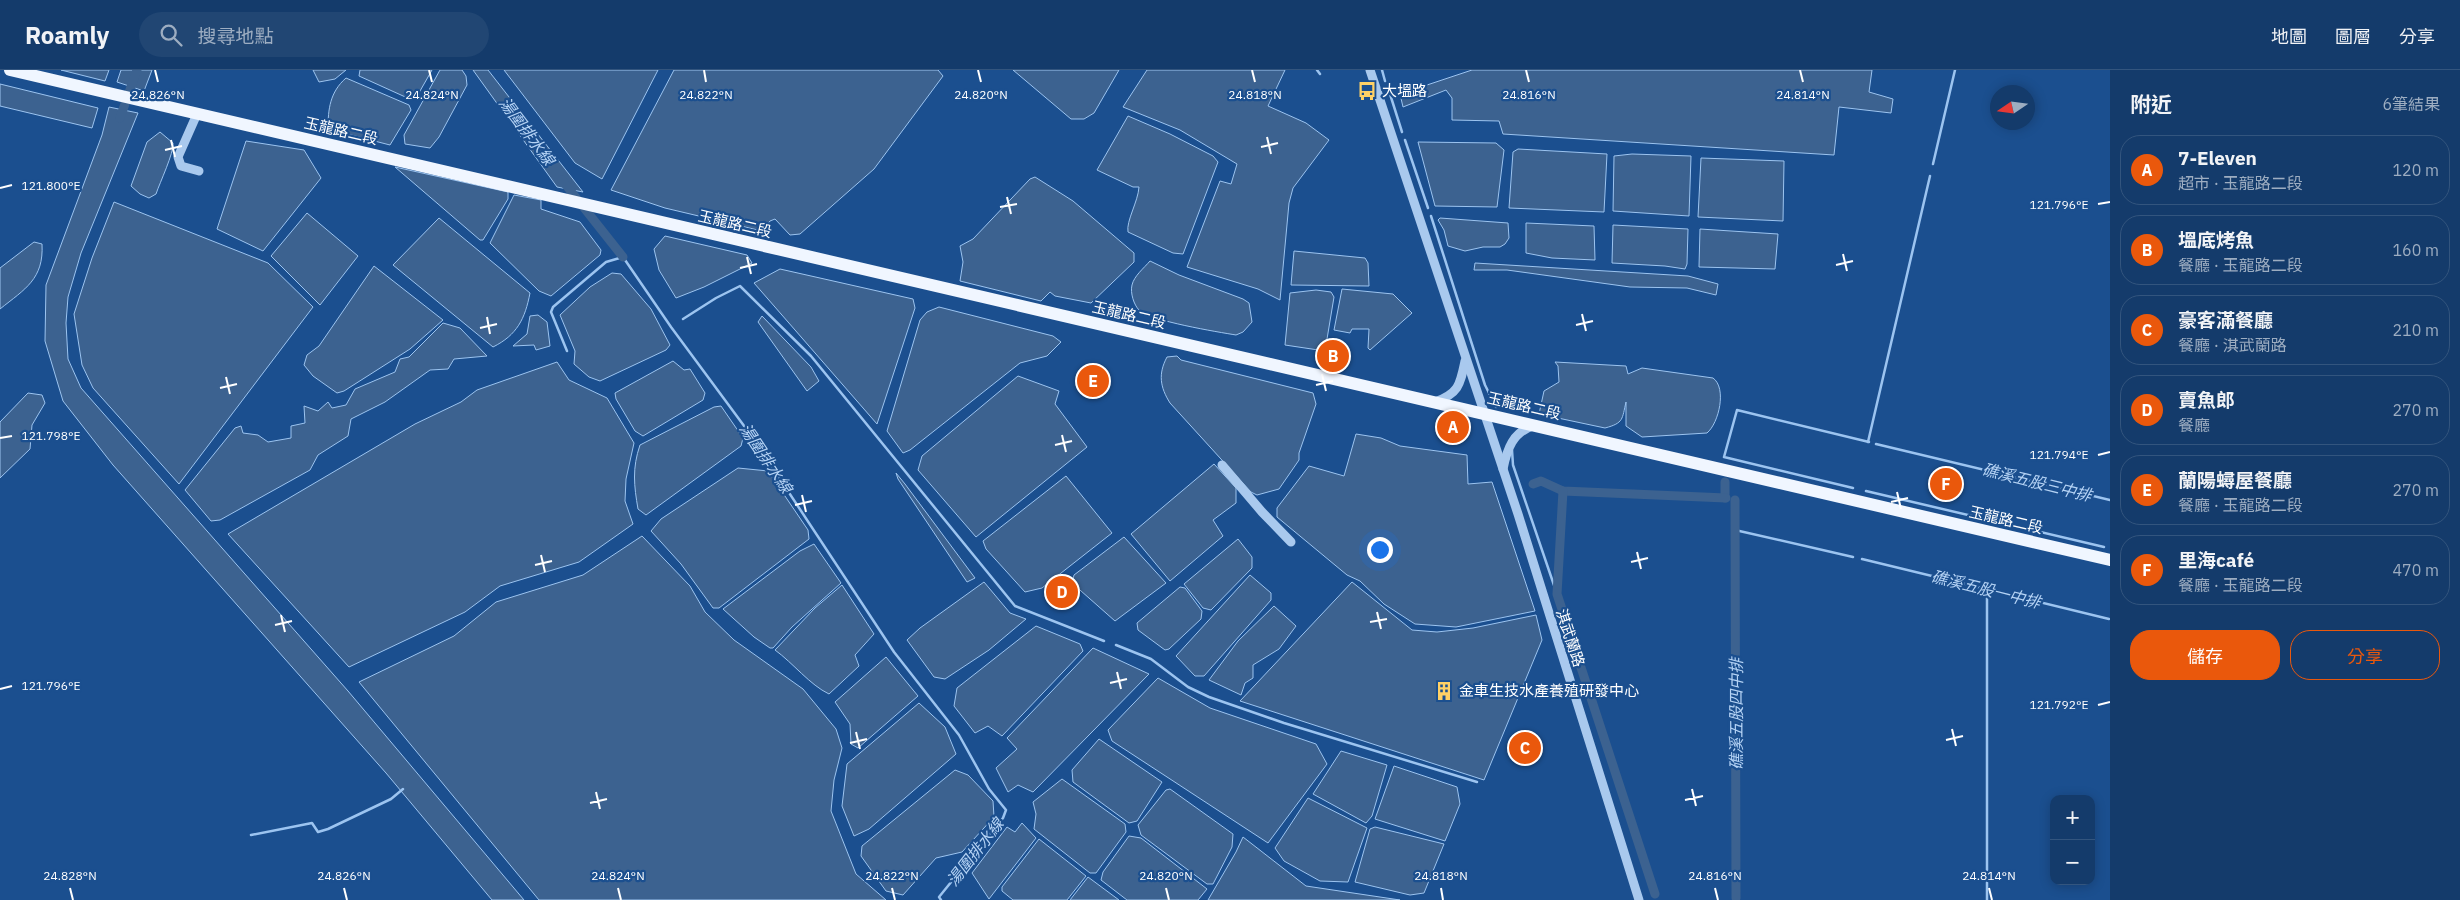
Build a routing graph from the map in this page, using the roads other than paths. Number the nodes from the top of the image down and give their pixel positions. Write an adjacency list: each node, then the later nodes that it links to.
1 (10, 70): 3 (main road, 玉龍路二段)
2 (1370, 70): 5 (street)
3 (197, 114): 4 (street); 6 (main road, 玉龍路二段)
4 (199, 172)
5 (1465, 360): 6 (street); 7 (street)
6 (1435, 402): 7 (main road, 玉龍路二段)
7 (1482, 413): 8 (main road, 玉龍路二段); 10 (street, 淇武蘭路)
8 (1535, 425): 10 (street); 12 (main road, 玉龍路二段)
9 (1222, 465): 11 (street)
10 (1503, 472): 13 (street, 淇武蘭路)
11 (1290, 542)
12 (2110, 560)
13 (1638, 900)

